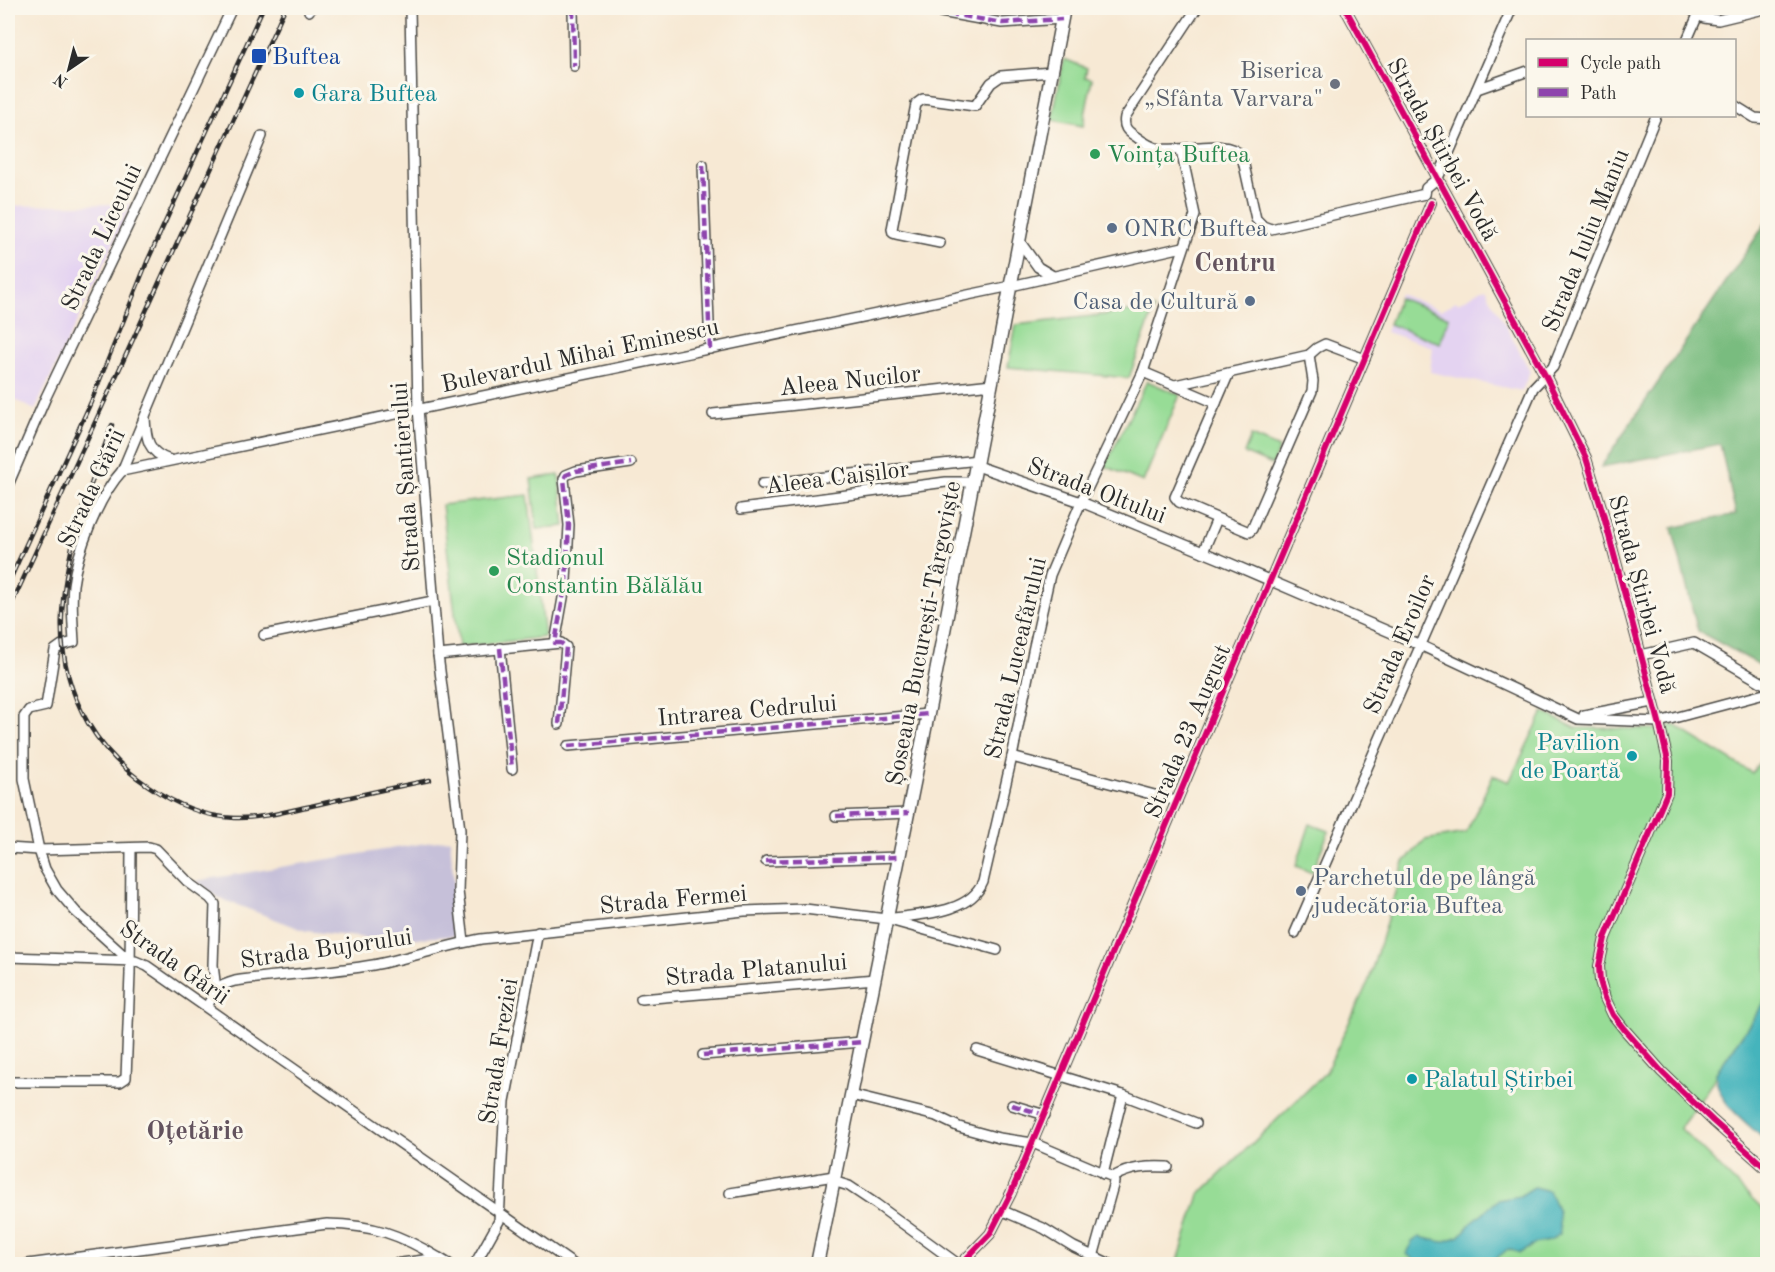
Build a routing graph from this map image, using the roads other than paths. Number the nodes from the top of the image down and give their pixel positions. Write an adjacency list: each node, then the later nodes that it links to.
1 (232, 8): 50 (street, Strada Liceului)
2 (410, 8): 41 (street, Strada Șantierului)
3 (573, 8): 13 (street)
4 (1197, 8): 21 (street)
5 (1345, 8): 23 (street, Strada Știrbei Vodă)
6 (1512, 8): 16 (street)
7 (1689, 8): 10 (street)
8 (1767, 8): 10 (street)
9 (935, 11): 11 (street)
10 (1700, 11): 12 (street)
11 (1063, 13): 15 (main road, Șoseaua București-Târgoviște)
12 (1687, 39)
13 (573, 66)
14 (1526, 71): 16 (street)
15 (1052, 72): 27 (main road, Șoseaua București-Târgoviște); 28 (street)
16 (1476, 89): 23 (street)
17 (1736, 106): 19 (street)
18 (1656, 117): 37 (street, Strada Iuliu Maniu)
19 (1767, 119)
20 (262, 136): 43 (street, Strada Gării)
21 (1180, 150): 24 (street); 29 (street, Strada Luceafărului)
22 (704, 165): 32 (street)
23 (1438, 178): 24 (street); 25 (street, Strada Știrbei Vodă)
24 (1425, 194): 26 (street)
25 (1449, 198): 26 (street); 37 (street, Strada Știrbei Vodă)
26 (1431, 203): 34 (street, Strada 23 August)
27 (1020, 242): 30 (street); 31 (main road, Șoseaua București-Târgoviște)
28 (940, 243)
29 (1183, 248): 30 (street, Bulevardul Mihai Eminescu); 35 (street, Strada Luceafărului)
30 (1053, 276): 31 (street, Bulevardul Mihai Eminescu)
31 (1011, 286): 32 (street, Bulevardul Mihai Eminescu); 38 (main road, Șoseaua București-Târgoviște)
32 (710, 349): 41 (street, Bulevardul Mihai Eminescu)
33 (1309, 355): 34 (street); 36 (street); 53 (street, Strada Oltului)
34 (1365, 359): 55 (street, Strada 23 August)
35 (1143, 372): 39 (street); 51 (street, Strada Luceafărului)
36 (1228, 373): 39 (street); 40 (street)
37 (1546, 376): 59 (street, Strada Eroilor); 61 (street, Strada Știrbei Vodă)
38 (992, 384): 42 (street, Aleea Nucilor); 46 (main road, Șoseaua București-Târgoviște)
39 (1175, 386): 40 (street)
40 (1216, 403): 53 (street, Strada Oltului)
41 (418, 408): 44 (street, Bulevardul Mihai Eminescu); 56 (street, Strada Șantierului)
42 (713, 414)
43 (144, 416): 44 (street); 47 (street, Strada Gării)
44 (170, 460): 47 (street, Bulevardul Mihai Eminescu)
45 (631, 463): 58 (street)
46 (977, 463): 48 (main road, Șoseaua București-Târgoviște); 49 (street); 51 (street, Strada Oltului)
47 (122, 471): 78 (street, Strada Gării)
48 (974, 482): 52 (street, Aleea Caișilor); 66 (main road, Șoseaua București-Târgoviște)
49 (762, 484)
50 (8, 485)
51 (1081, 502): 54 (street, Strada Oltului); 71 (street, Strada Luceafărului)
52 (741, 509)
53 (1217, 519): 54 (street)
54 (1203, 552): 55 (street, Strada Oltului)
55 (1271, 580): 59 (street, Strada Oltului); 73 (street, Strada 23 August)
56 (433, 601): 57 (street); 62 (street, Strada Șantierului)
57 (264, 635)
58 (555, 643): 60 (street); 69 (street)
59 (1419, 645): 67 (street, Strada Oltului); 83 (street, Strada Eroilor)
60 (500, 648): 62 (street); 72 (street)
61 (1641, 654): 63 (street); 65 (street, Strada Știrbei Vodă)
62 (438, 655): 84 (street, Strada Șantierului)
63 (1767, 686)
64 (1767, 693): 68 (street, Strada Oltului)
65 (1653, 702): 67 (street); 68 (street, Strada Știrbei Vodă)
66 (928, 714): 70 (street, Intrarea Cedrului); 74 (main road, Șoseaua București-Târgoviște)
67 (1573, 717): 68 (street, Strada Oltului)
68 (1659, 722): 104 (street, Strada Știrbei Vodă)
69 (559, 724)
70 (568, 746)
71 (1012, 758): 73 (street); 81 (street, Strada Luceafărului)
72 (512, 769)
73 (1177, 801): 95 (street, Strada 23 August)
74 (909, 813): 75 (street); 79 (main road, Șoseaua București-Târgoviște)
75 (836, 816)
76 (8, 848): 78 (street)
77 (131, 848): 78 (street); 87 (street); 89 (street)
78 (39, 850): 87 (street, Strada Gării)
79 (900, 857): 80 (street); 81 (main road, Șoseaua București-Târgoviște)
80 (766, 861)
81 (886, 919): 82 (street, Strada Fermei); 85 (street); 88 (main road, Șoseaua București-Târgoviște)
82 (538, 932): 84 (street, Strada Fermei); 110 (street, Strada Freziei)
83 (1295, 933)
84 (464, 942): 89 (street, Strada Bujorului)
85 (997, 950)
86 (8, 957): 87 (street)
87 (130, 961): 91 (street, Strada Gării); 96 (street)
88 (875, 979): 90 (street, Strada Platanului); 92 (main road, Șoseaua București-Târgoviște)
89 (216, 989): 91 (street, Strada Bujorului)
90 (641, 999)
91 (207, 1007): 110 (street, Strada Gării)
92 (862, 1042): 94 (street); 97 (main road, Șoseaua București-Târgoviște)
93 (977, 1050): 95 (street)
94 (703, 1054)
95 (1061, 1075): 98 (street); 100 (street, Strada 23 August)
96 (8, 1082)
97 (850, 1095): 102 (street); 107 (main road, Șoseaua București-Târgoviște)
98 (1123, 1095): 101 (street); 105 (street)
99 (1011, 1105): 100 (street)
100 (1045, 1115): 102 (street, Strada 23 August)
101 (1196, 1123)
102 (1033, 1143): 105 (street); 109 (street, Strada 23 August)
103 (1168, 1167): 106 (street)
104 (1767, 1170)
105 (1103, 1174): 106 (street)
106 (1113, 1177): 111 (street)
107 (833, 1178): 108 (street); 118 (main road, Șoseaua București-Târgoviște); 119 (street)
108 (730, 1193)
109 (1003, 1211): 111 (street); 119 (street, Strada 23 August)
110 (500, 1213): 116 (street); 117 (street, Strada Gării)
111 (1093, 1257): 120 (street)
112 (440, 1258): 113 (street); 114 (street); 115 (street)
113 (28, 1264)
114 (394, 1264)
115 (448, 1264)
116 (475, 1264)
117 (573, 1264)
118 (817, 1264)
119 (959, 1264)
120 (1110, 1264)

